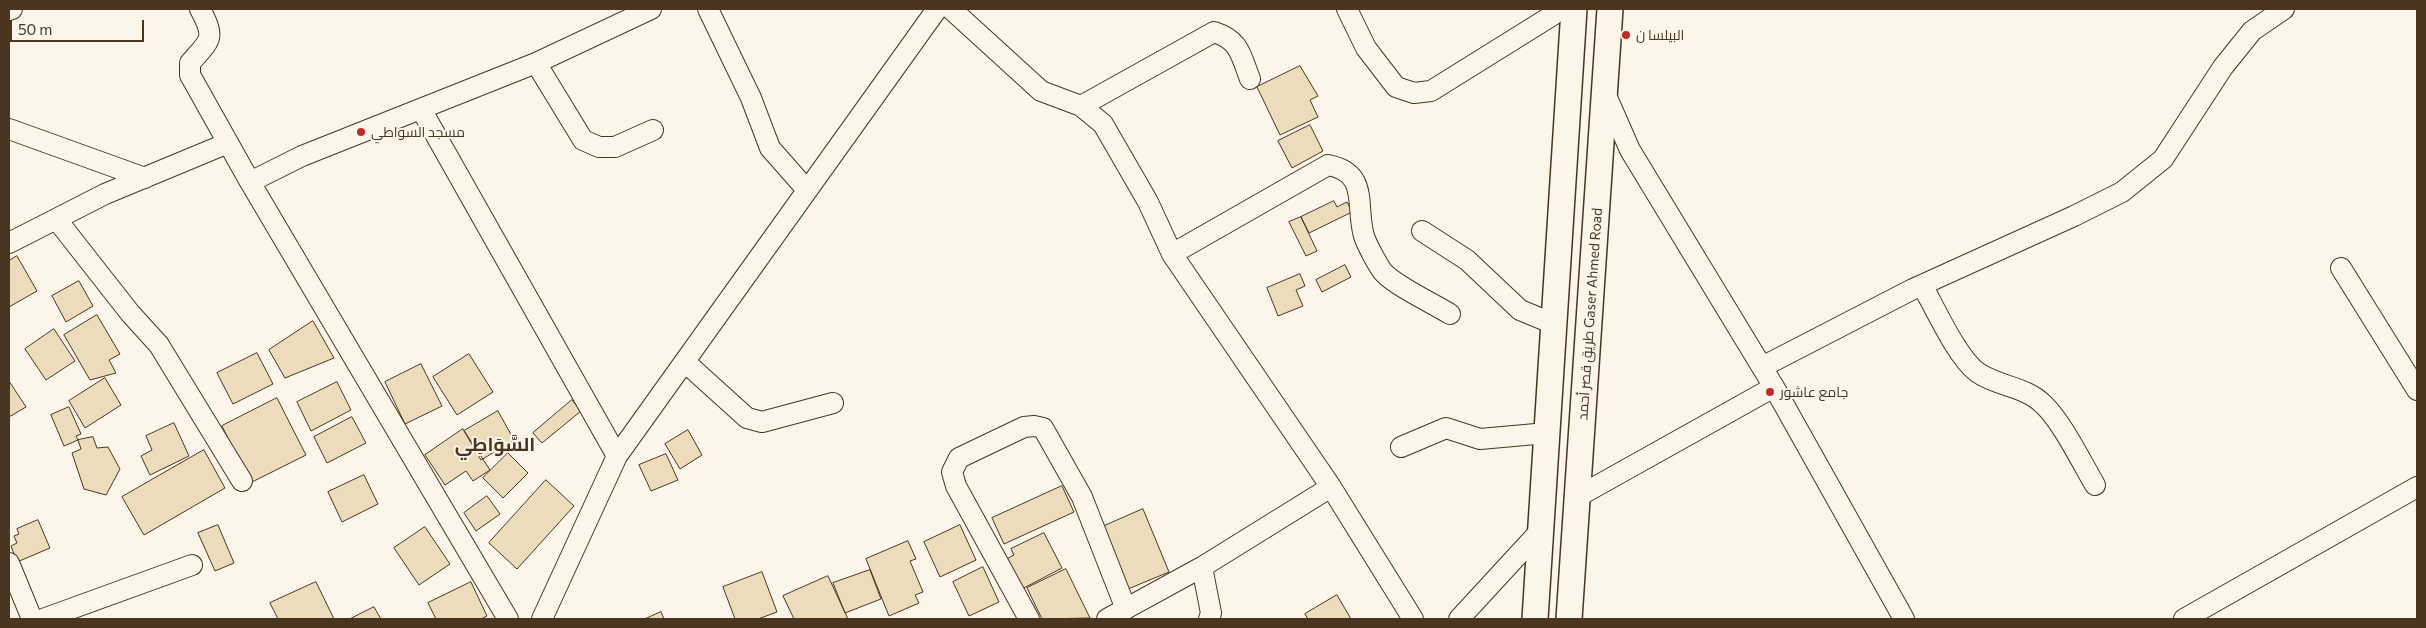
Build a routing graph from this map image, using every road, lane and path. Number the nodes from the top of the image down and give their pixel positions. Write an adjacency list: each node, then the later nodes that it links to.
1 (200, 9): 17 (street)
2 (651, 9): 10 (street)
3 (708, 9): 20 (street)
4 (951, 9): 13 (street)
5 (1348, 9): 9 (street)
6 (1610, 9): 12 (main road, طريق قصر أحمد Gaser Ahmed Road)
7 (2284, 9): 26 (street)
8 (930, 11): 20 (street)
9 (1559, 11): 28 (main road)
10 (536, 63): 14 (street); 16 (street)
11 (1250, 79): 13 (street)
12 (1605, 93): 30 (street); 41 (main road, طريق قصر أحمد Gaser Ahmed Road)
13 (1081, 106): 24 (street)
14 (421, 109): 19 (street); 36 (street)
15 (9, 129): 18 (street)
16 (653, 130)
17 (228, 144): 18 (street); 19 (street)
18 (145, 178): 21 (street)
19 (250, 182): 51 (street)
20 (807, 190): 29 (street)
21 (57, 220): 23 (street); 37 (street)
22 (1422, 232): 28 (street)
23 (9, 243)
24 (1172, 254): 27 (street); 39 (street)
25 (2341, 268): 32 (street)
26 (1922, 285): 30 (street); 38 (street)
27 (1450, 314)
28 (1554, 324): 34 (main road)
29 (684, 362): 33 (street); 36 (street)
30 (1762, 367): 31 (street)
31 (1774, 387): 41 (street); 58 (street)
32 (2417, 390)
33 (833, 403)
34 (1547, 433): 35 (street); 42 (main road)
35 (1401, 447)
36 (617, 456): 47 (street)
37 (242, 481)
38 (2095, 485)
39 (1332, 487): 45 (street); 54 (street)
40 (2417, 487): 59 (street)
41 (1577, 497): 57 (main road, طريق قصر أحمد Gaser Ahmed Road)
42 (1541, 530): 55 (street); 56 (main road)
43 (9, 563): 49 (street)
44 (192, 566): 50 (street)
45 (1202, 567): 46 (street); 48 (street)
46 (1126, 609): 52 (street); 53 (street)
47 (547, 617)
48 (1214, 617)
49 (32, 619)
50 (43, 619)
51 (508, 619)
52 (1029, 619)
53 (1107, 619)
54 (1413, 619)
55 (1459, 619)
56 (1535, 619)
57 (1569, 619)
58 (1904, 619)
59 (2184, 619)

